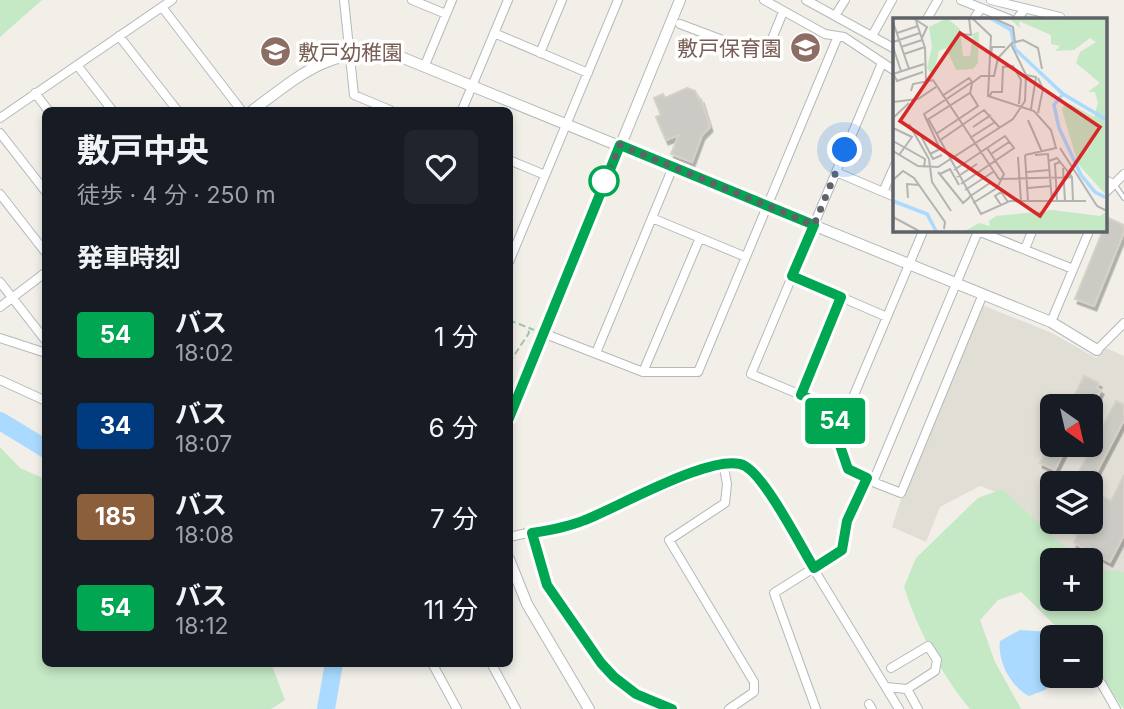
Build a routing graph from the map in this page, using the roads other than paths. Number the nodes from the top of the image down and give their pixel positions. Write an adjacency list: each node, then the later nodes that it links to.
1 (172, 0): 16 (street)
2 (344, 0): 33 (street)
3 (412, 0): 20 (street)
4 (452, 0): 20 (street)
5 (508, 0): 28 (street)
6 (562, 0): 34 (street)
7 (618, 0): 39 (street)
8 (680, 0): 52 (street)
9 (764, 0): 19 (street)
10 (806, 0): 21 (street)
11 (845, 0): 21 (street)
12 (892, 0): 31 (street)
13 (938, 0): 23 (street)
14 (961, 0): 17 (street)
15 (991, 0): 18 (street)
16 (162, 7): 29 (street); 45 (street)
17 (981, 8): 24 (street); 25 (street)
18 (1024, 10): 22 (street); 26 (street)
19 (783, 12): 27 (street); 30 (street)
20 (446, 14): 37 (street)
21 (835, 16): 31 (street)
22 (1060, 17)
23 (928, 18)
24 (975, 18)
25 (1006, 18)
26 (1018, 18)
27 (680, 24)
28 (494, 33): 34 (street); 40 (street)
29 (120, 36): 36 (street); 44 (street)
30 (838, 36): 35 (street); 67 (street)
31 (872, 36): 32 (street)
32 (893, 48)
33 (350, 53): 37 (street); 46 (street); 47 (street)
34 (540, 53): 39 (street)
35 (882, 63): 38 (street); 56 (street)
36 (78, 65): 41 (street); 43 (street)
37 (425, 65): 40 (street)
38 (893, 70)
39 (588, 73): 50 (street)
40 (473, 84): 48 (street); 50 (street)
41 (35, 93): 42 (street); 49 (street)
42 (46, 107)
43 (110, 107)
44 (172, 107)
45 (239, 107)
46 (257, 107)
47 (383, 107)
48 (464, 107)
49 (0, 118)
50 (567, 123): 52 (street); 58 (street)
51 (0, 134): 61 (street)
52 (620, 145): 54 (street); 103 (street)
53 (513, 162): 58 (street)
54 (673, 167): 67 (street); 68 (street)
55 (893, 170): 62 (street)
56 (836, 172): 62 (street); 69 (street)
57 (1124, 174): 60 (street)
58 (545, 175): 78 (street)
59 (1106, 180): 60 (street)
60 (1114, 184): 63 (street); 66 (lane)
61 (42, 187)
62 (884, 192): 65 (street)
63 (1106, 192)
64 (0, 194): 76 (street)
65 (893, 196)
66 (1124, 198)
67 (768, 205): 69 (street); 79 (street)
68 (652, 218): 75 (street); 98 (street)
69 (814, 225): 80 (street); 83 (street)
70 (922, 231): 80 (street)
71 (978, 231): 85 (street)
72 (980, 231): 77 (street)
73 (1032, 231): 77 (street)
74 (1089, 231): 81 (street)
75 (699, 240): 79 (street); 99 (street)
76 (42, 248)
77 (1025, 249): 81 (street)
78 (513, 252)
79 (746, 257): 99 (street)
80 (909, 264): 85 (street); 90 (street)
81 (1073, 268): 91 (street)
82 (42, 275): 88 (street)
83 (792, 276): 87 (street); 101 (street)
84 (0, 282): 88 (street)
85 (956, 283): 86 (street); 86 (street)
86 (983, 294): 91 (street)
87 (841, 297): 90 (street); 101 (street)
88 (12, 299): 89 (street); 94 (street)
89 (0, 307)
90 (887, 317): 104 (street)
91 (1051, 322): 96 (street)
92 (1124, 323): 96 (street)
93 (548, 335): 98 (street)
94 (42, 336)
95 (0, 338): 97 (street)
96 (1097, 350)
97 (42, 352)
98 (596, 353): 99 (street)
99 (643, 372)
100 (0, 380): 102 (street)
101 (801, 395): 104 (street)
102 (42, 399)
103 (513, 408)
104 (836, 410): 108 (street)
105 (723, 462): 106 (street); 108 (street); 121 (street)
106 (532, 533): 107 (street); 120 (street)
107 (513, 536)
108 (814, 568): 113 (street); 122 (street)
109 (513, 569): 119 (street)
110 (434, 667): 117 (street)
111 (493, 667): 118 (street)
112 (891, 668): 115 (street)
113 (886, 687): 115 (street); 123 (street)
114 (1103, 687): 116 (street)
115 (906, 689): 124 (street)
116 (1115, 708)
117 (457, 709)
118 (516, 709)
119 (589, 709)
120 (672, 709)
121 (729, 709)
122 (816, 709)
123 (899, 709)
124 (918, 709)

